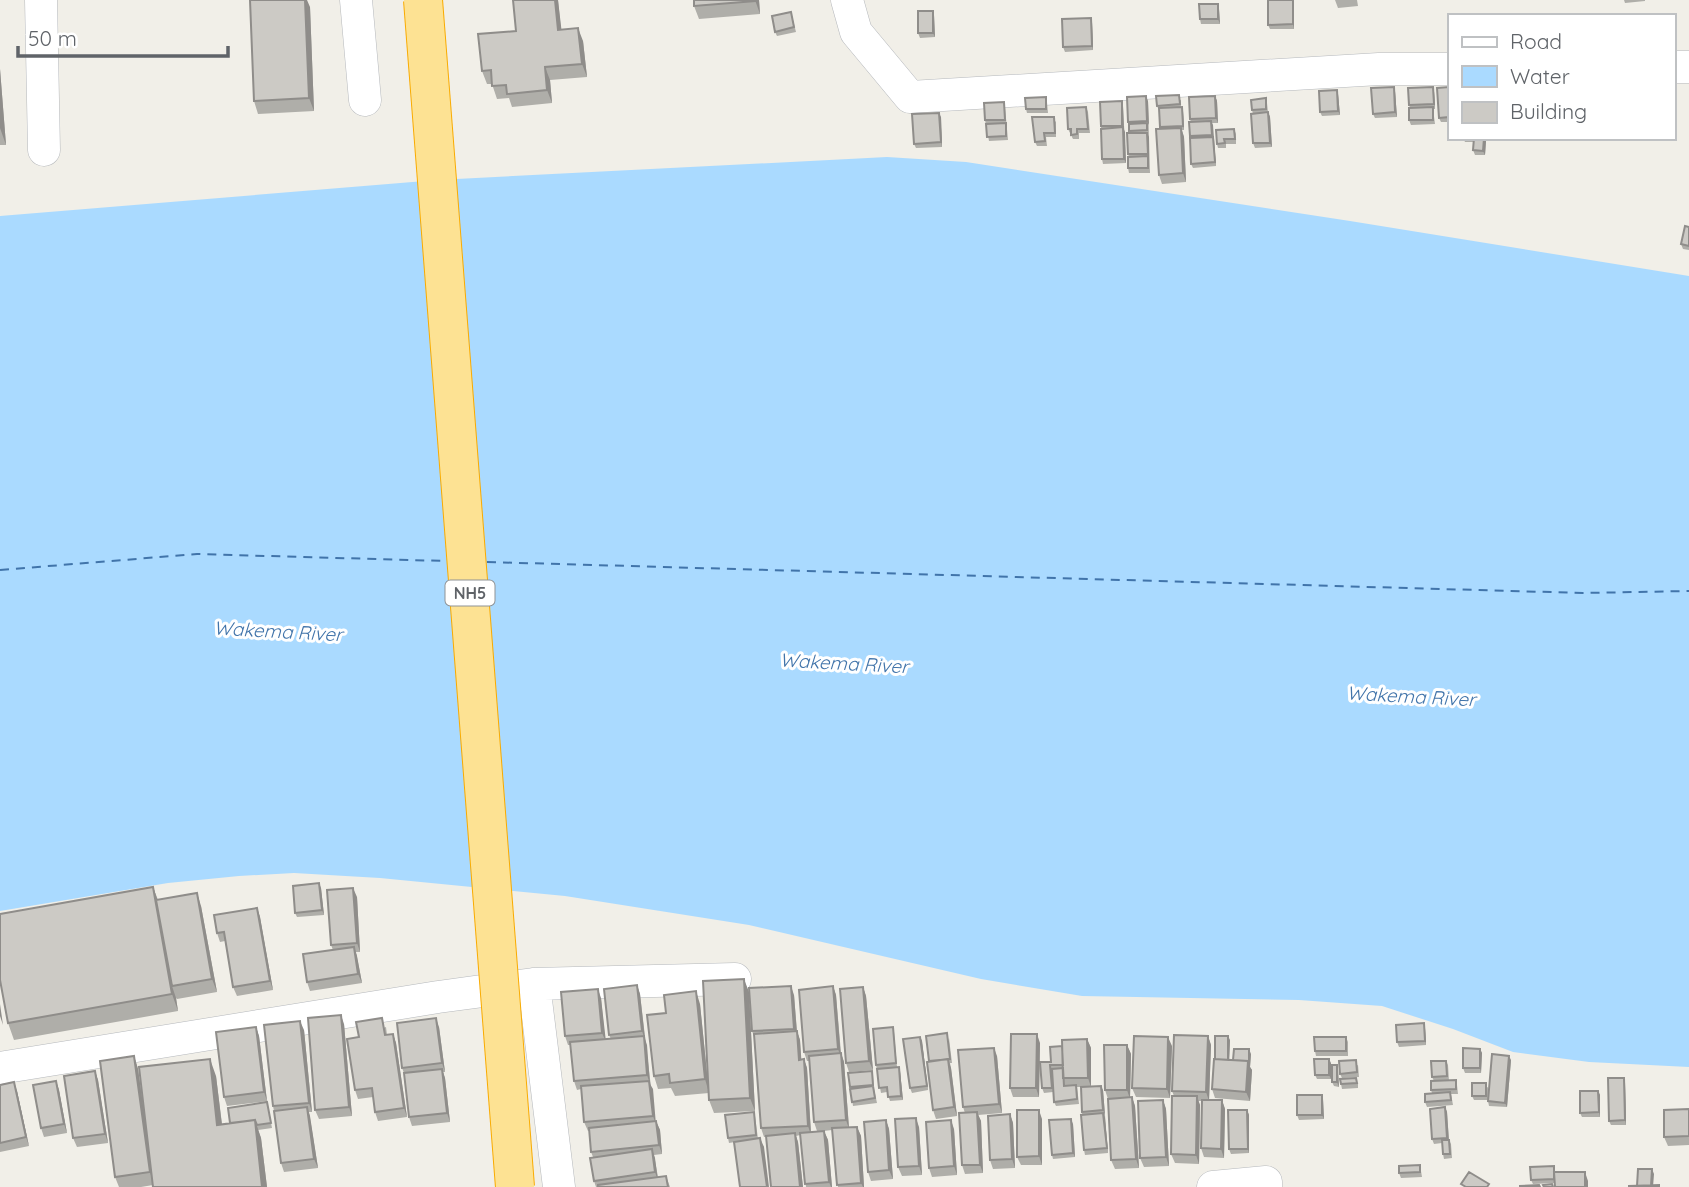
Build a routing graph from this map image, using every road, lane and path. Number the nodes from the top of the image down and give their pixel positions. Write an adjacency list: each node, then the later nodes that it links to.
1 (41, 0): 7 (street)
2 (356, 0): 6 (street)
3 (424, 0): 11 (highway, NH5, bridge)
4 (847, 0): 5 (street)
5 (1448, 69)
6 (365, 100)
7 (44, 150)
8 (736, 979): 9 (street)
9 (534, 984): 10 (street); 12 (street)
10 (0, 1068)
11 (515, 1187)
12 (559, 1187)
13 (1213, 1187): 14 (street)
14 (1266, 1187)

